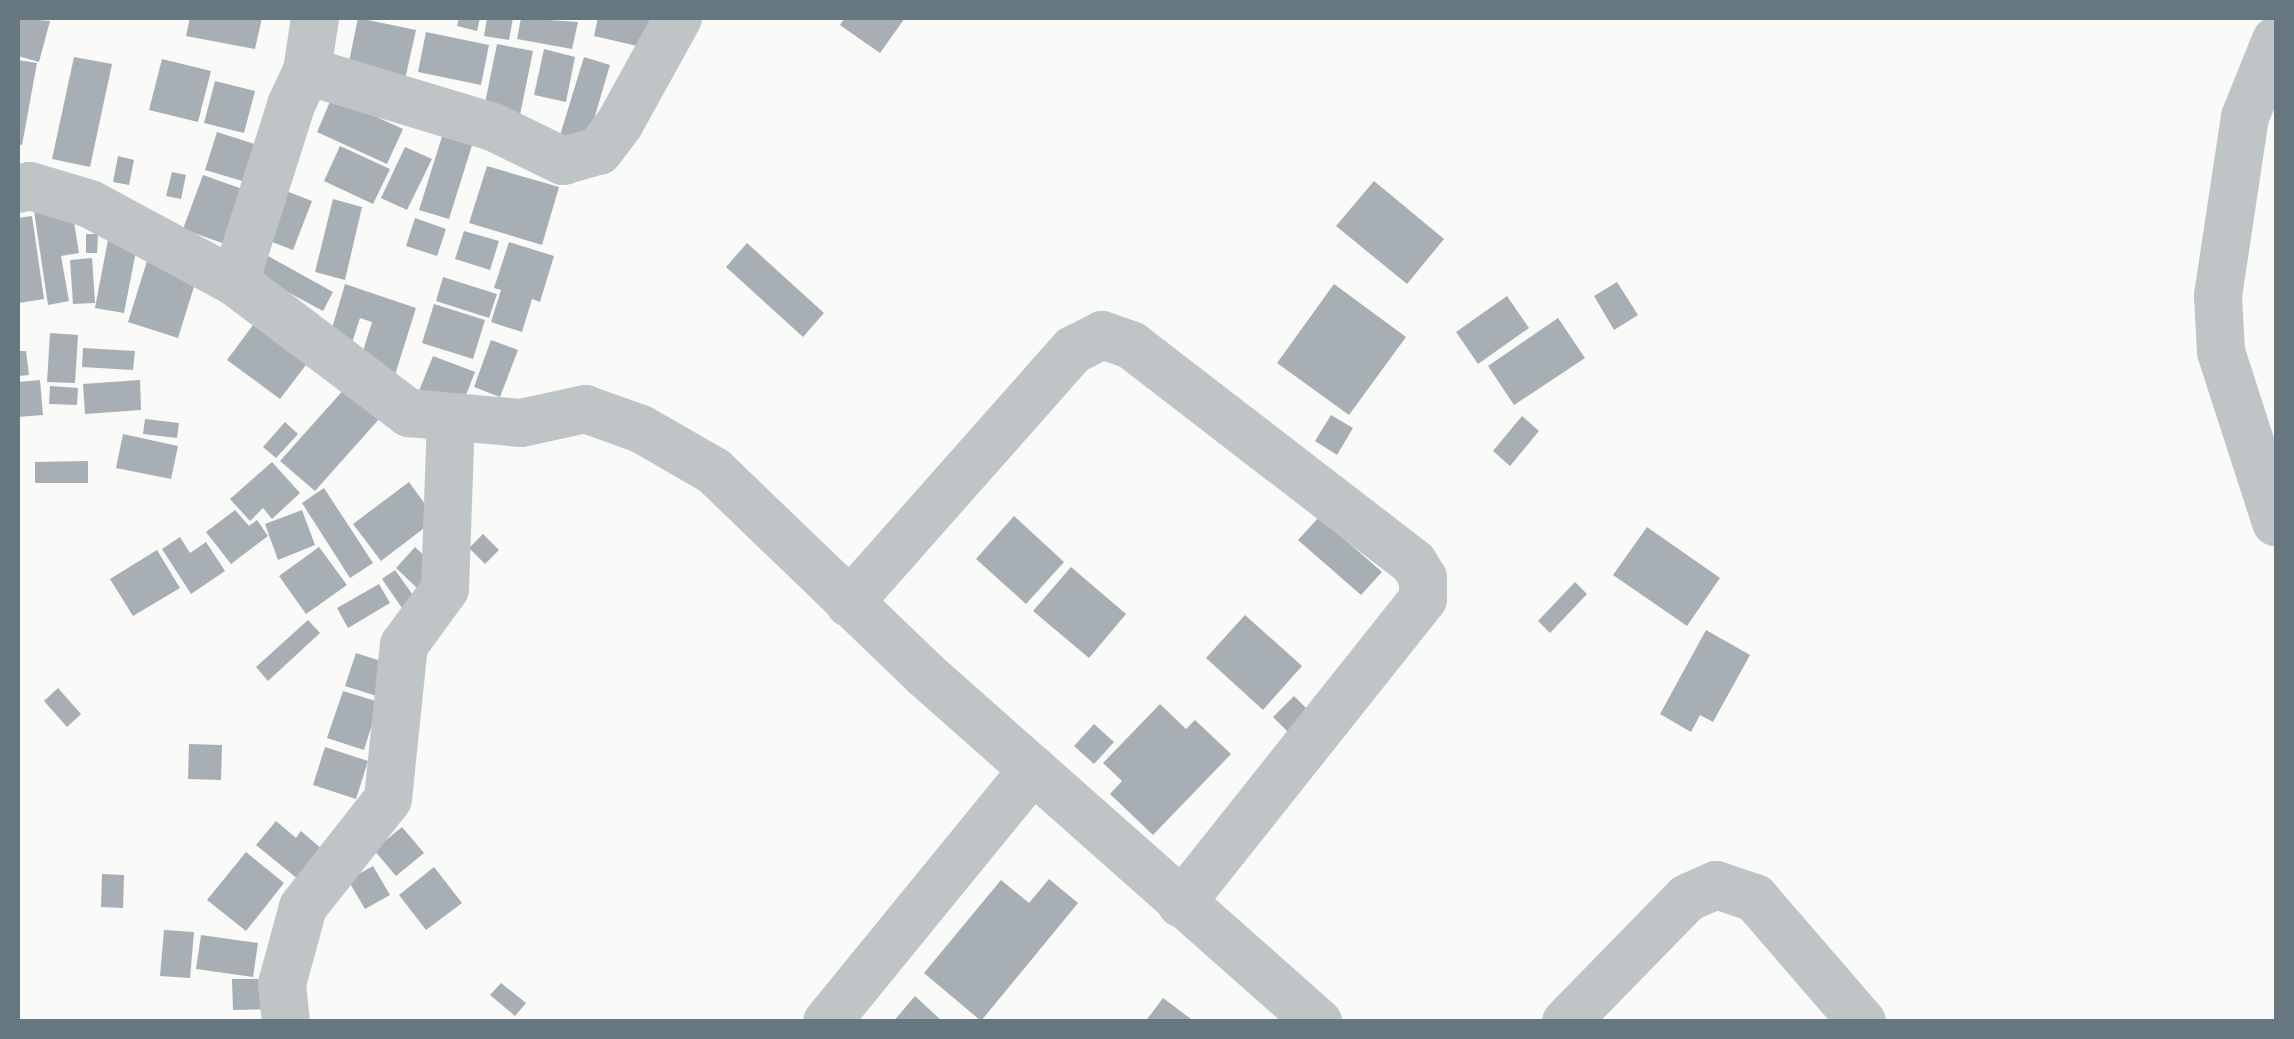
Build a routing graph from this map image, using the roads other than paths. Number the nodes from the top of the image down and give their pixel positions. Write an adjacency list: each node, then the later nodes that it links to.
1 (315, 18): 4 (street)
2 (678, 18): 4 (street)
3 (2276, 40): 8 (street)
4 (308, 71): 6 (street)
5 (18, 189): 6 (street)
6 (235, 282): 7 (street)
7 (452, 416): 9 (street); 12 (street)
8 (2276, 522)
9 (848, 602): 10 (street); 11 (street)
10 (1033, 768): 11 (street); 13 (street)
11 (1181, 903): 14 (street)
12 (286, 1022)
13 (827, 1022)
14 (1318, 1022)
15 (1566, 1022): 16 (street)
16 (1862, 1022)

